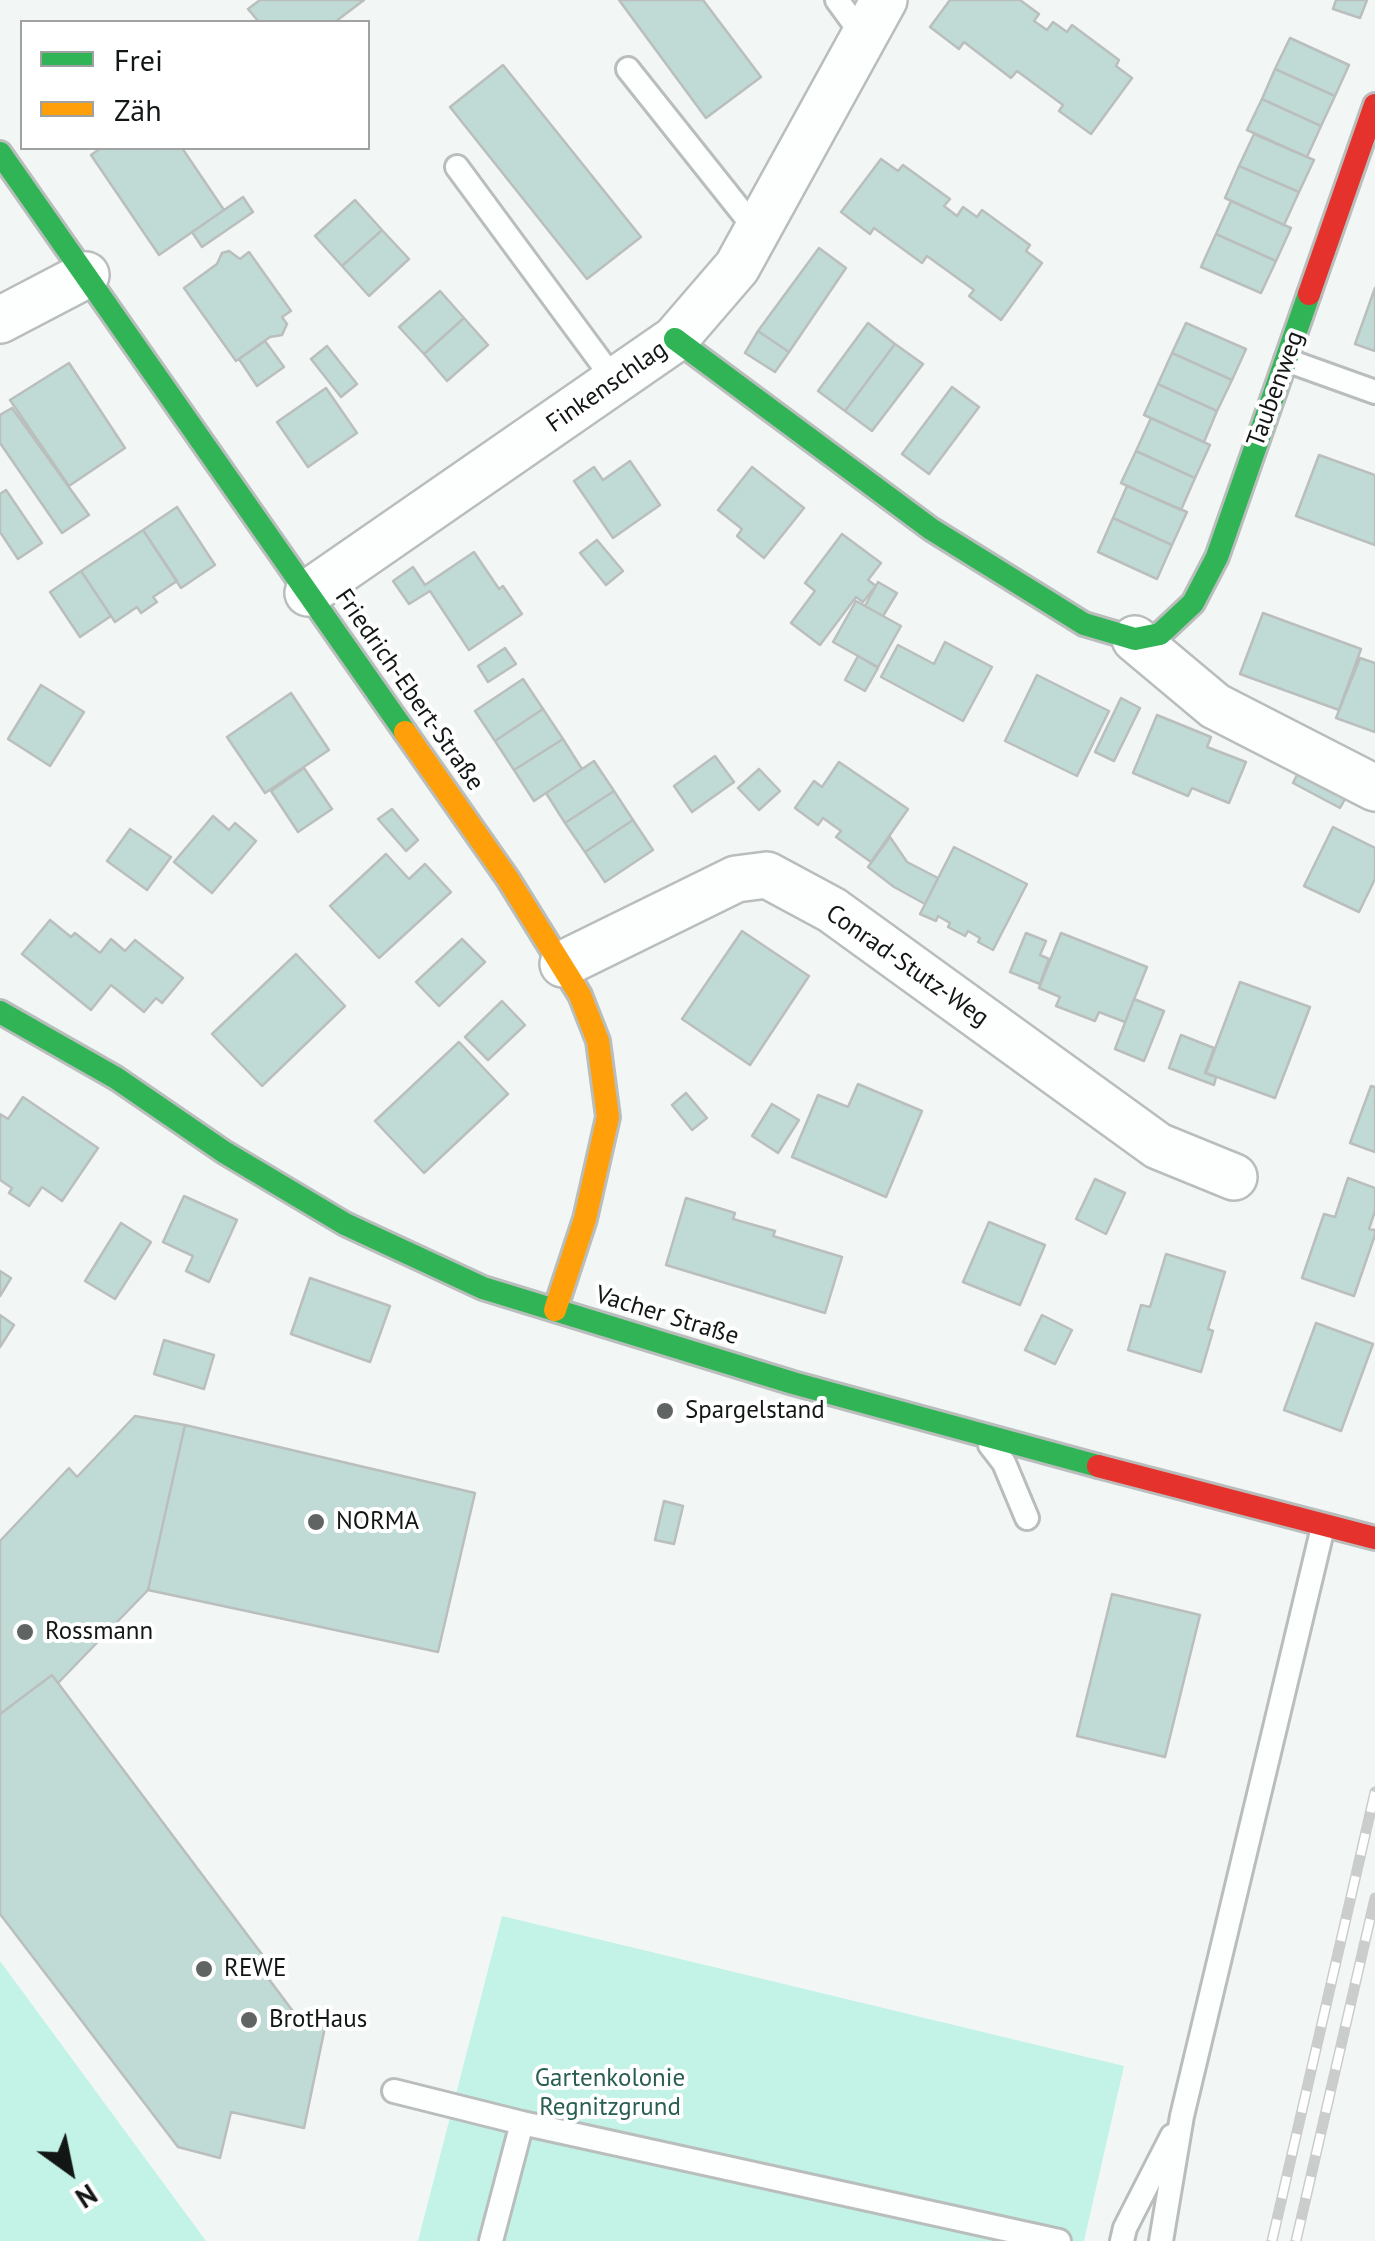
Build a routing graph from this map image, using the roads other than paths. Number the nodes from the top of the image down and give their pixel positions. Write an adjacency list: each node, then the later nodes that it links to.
1 (836, 0): 2 (lane)
2 (874, 18): 7 (street, Finkenschlag)
3 (628, 69): 7 (lane)
4 (1375, 106): 11 (street, Taubenweg)
5 (0, 153): 8 (street, Friedrich-Ebert-Straße)
6 (457, 167): 12 (lane)
7 (757, 231): 10 (street, Finkenschlag)
8 (86, 274): 9 (street); 14 (street, Friedrich-Ebert-Straße)
9 (0, 320)
10 (676, 339): 12 (street, Finkenschlag); 15 (street)
11 (1286, 360): 13 (lane); 15 (street, Taubenweg)
12 (615, 381): 14 (street, Finkenschlag)
13 (1375, 392)
14 (308, 593): 17 (street, Friedrich-Ebert-Straße)
15 (1135, 639): 16 (street)
16 (1375, 788)
17 (563, 964): 19 (street, Conrad-Stutz-Weg); 20 (street, Friedrich-Ebert-Straße)
18 (0, 1012): 20 (street, Vacher Straße)
19 (1234, 1177)
20 (555, 1310): 21 (street, Vacher Straße)
21 (982, 1434): 22 (lane); 23 (street, Vacher Straße)
22 (1026, 1518)
23 (1323, 1527): 24 (street, Vacher Straße); 26 (lane)
24 (1375, 1538)
25 (394, 2091): 27 (lane)
26 (1182, 2116): 30 (lane); 31 (lane)
27 (522, 2123): 28 (lane); 29 (lane)
28 (491, 2241)
29 (1060, 2241)
30 (1122, 2241)
31 (1161, 2241)

